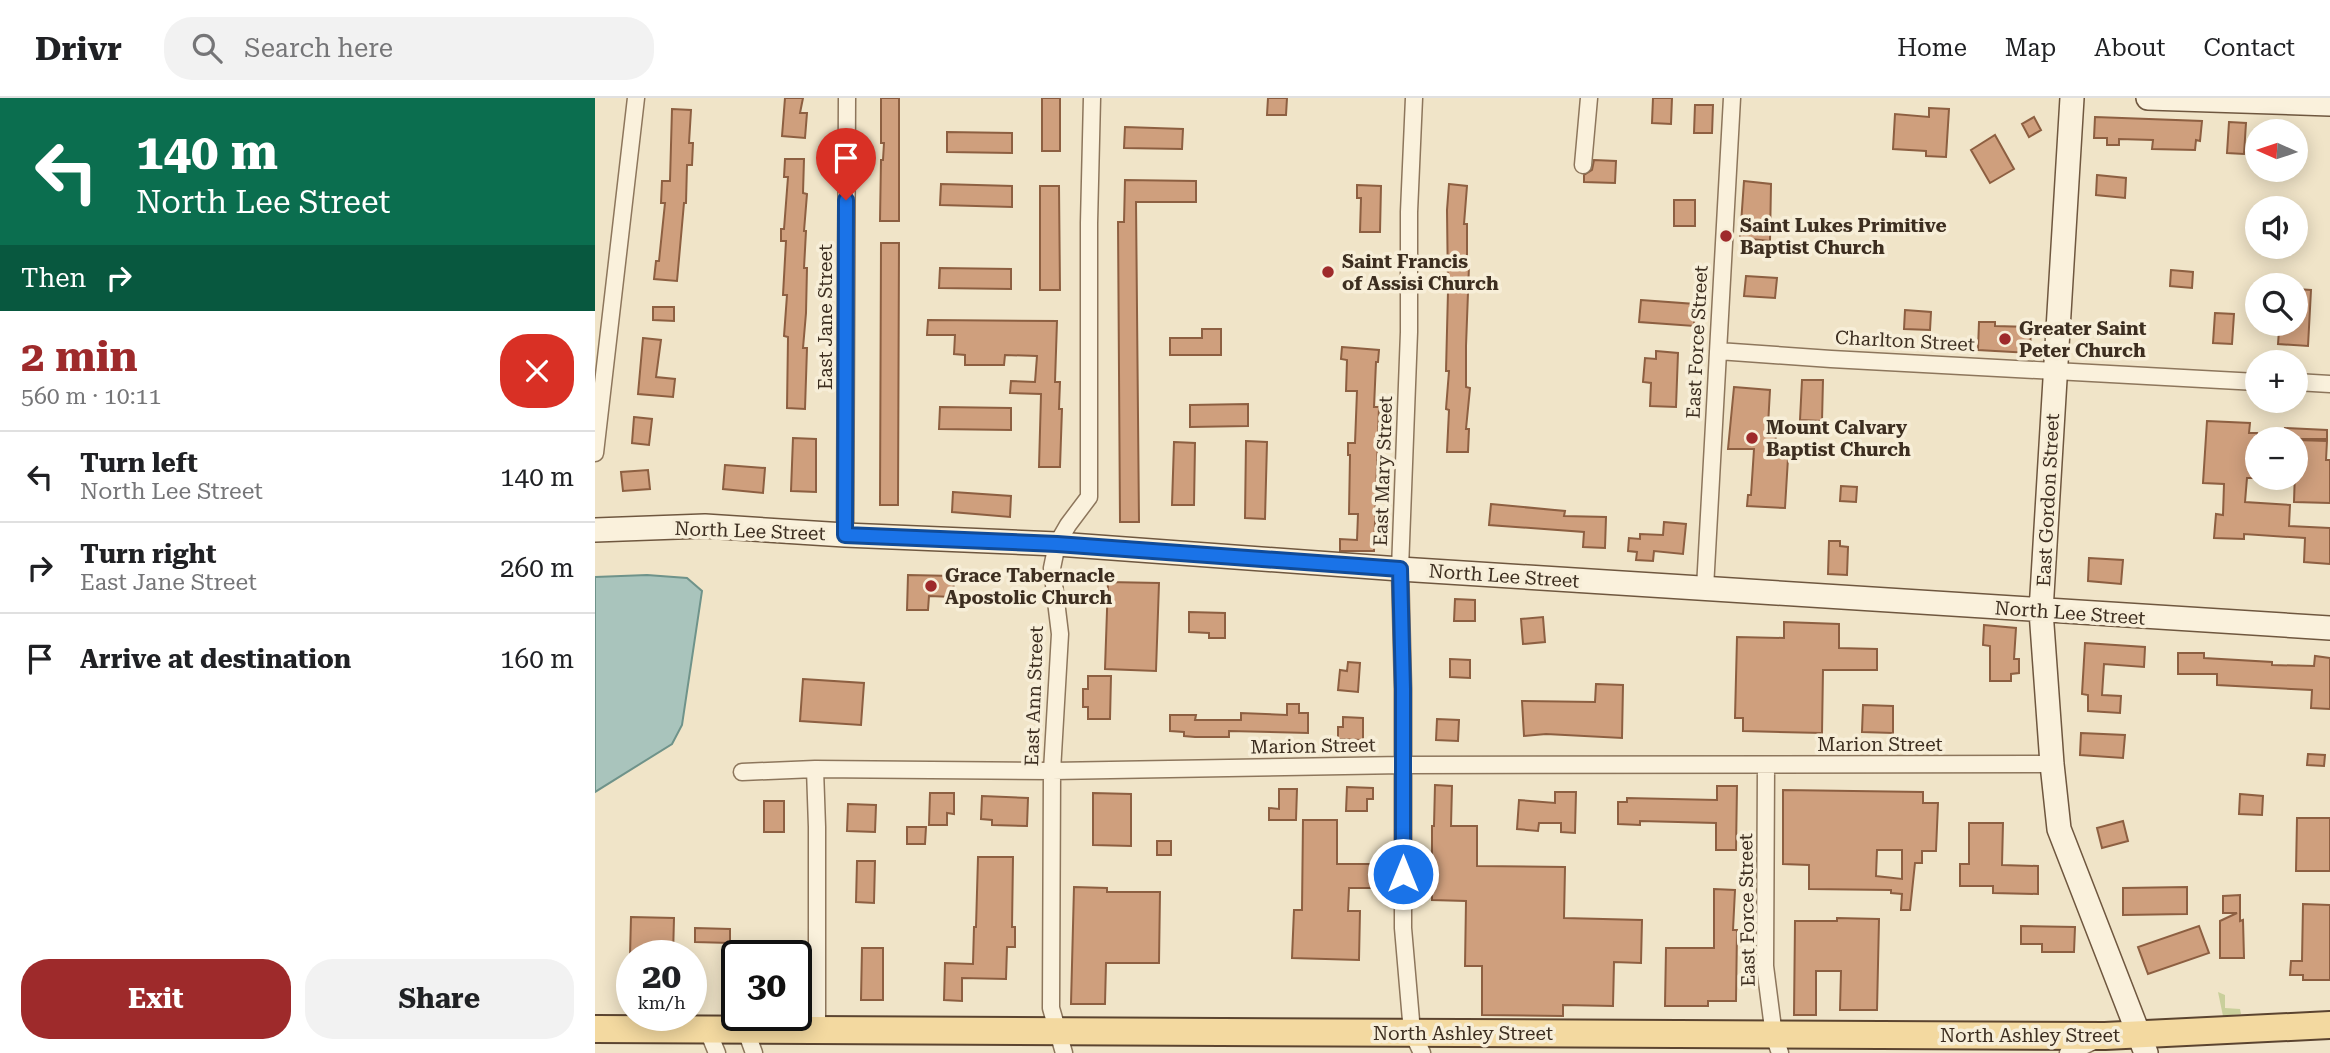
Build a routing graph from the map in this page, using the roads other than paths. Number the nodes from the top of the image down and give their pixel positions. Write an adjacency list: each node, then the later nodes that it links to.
1 (636, 98): 16 (street)
2 (847, 98): 18 (street, East Jane Street)
3 (1092, 98): 19 (street, East Ann Street)
4 (1414, 98): 20 (street, East Mary Street)
5 (1588, 98): 10 (street)
6 (1731, 98): 11 (street, East Force Street)
7 (2072, 98): 12 (street, East Gordon Street)
8 (2148, 98): 9 (street)
9 (2330, 104)
10 (1583, 165)
11 (1718, 351): 12 (street, Charlton Street); 21 (street, East Force Street)
12 (2056, 371): 13 (street, Charlton Street); 22 (street, East Gordon Street)
13 (2245, 381)
14 (2308, 383): 15 (street)
15 (2330, 384)
16 (595, 453)
17 (595, 530): 18 (street, North Lee Street)
18 (845, 535): 19 (street, North Lee Street)
19 (1057, 544): 20 (street, North Lee Street); 28 (street, East Ann Street)
20 (1400, 569): 21 (street, North Lee Street); 25 (street, East Mary Street)
21 (1705, 589): 22 (street, North Lee Street)
22 (2041, 611): 23 (street, North Lee Street); 24 (street, East Gordon Street)
23 (2330, 628)
24 (2052, 764): 26 (street, Marion Street); 39 (street, East Gordon Street)
25 (1403, 765): 26 (street, Marion Street); 28 (street, Marion Street); 37 (street, East Mary Street)
26 (1766, 765): 38 (street, East Force Street)
27 (815, 769): 28 (street, Marion Street); 29 (street, Marion Street); 32 (street)
28 (1052, 771): 36 (street, East Ann Street)
29 (742, 772)
30 (2330, 1025): 39 (main road, North Ashley Street)
31 (595, 1029): 34 (main road, North Ashley Street)
32 (817, 1031): 35 (main road, North Ashley Street); 36 (main road, North Ashley Street)
33 (2105, 1036): 38 (main road, North Ashley Street); 39 (main road, North Ashley Street); 40 (street)
34 (712, 1042): 35 (main road, North Ashley Street)
35 (750, 1042)
36 (1060, 1042): 37 (main road, North Ashley Street)
37 (1417, 1042): 38 (main road, North Ashley Street)
38 (1777, 1044)
39 (2142, 1044)
40 (2068, 1053)

